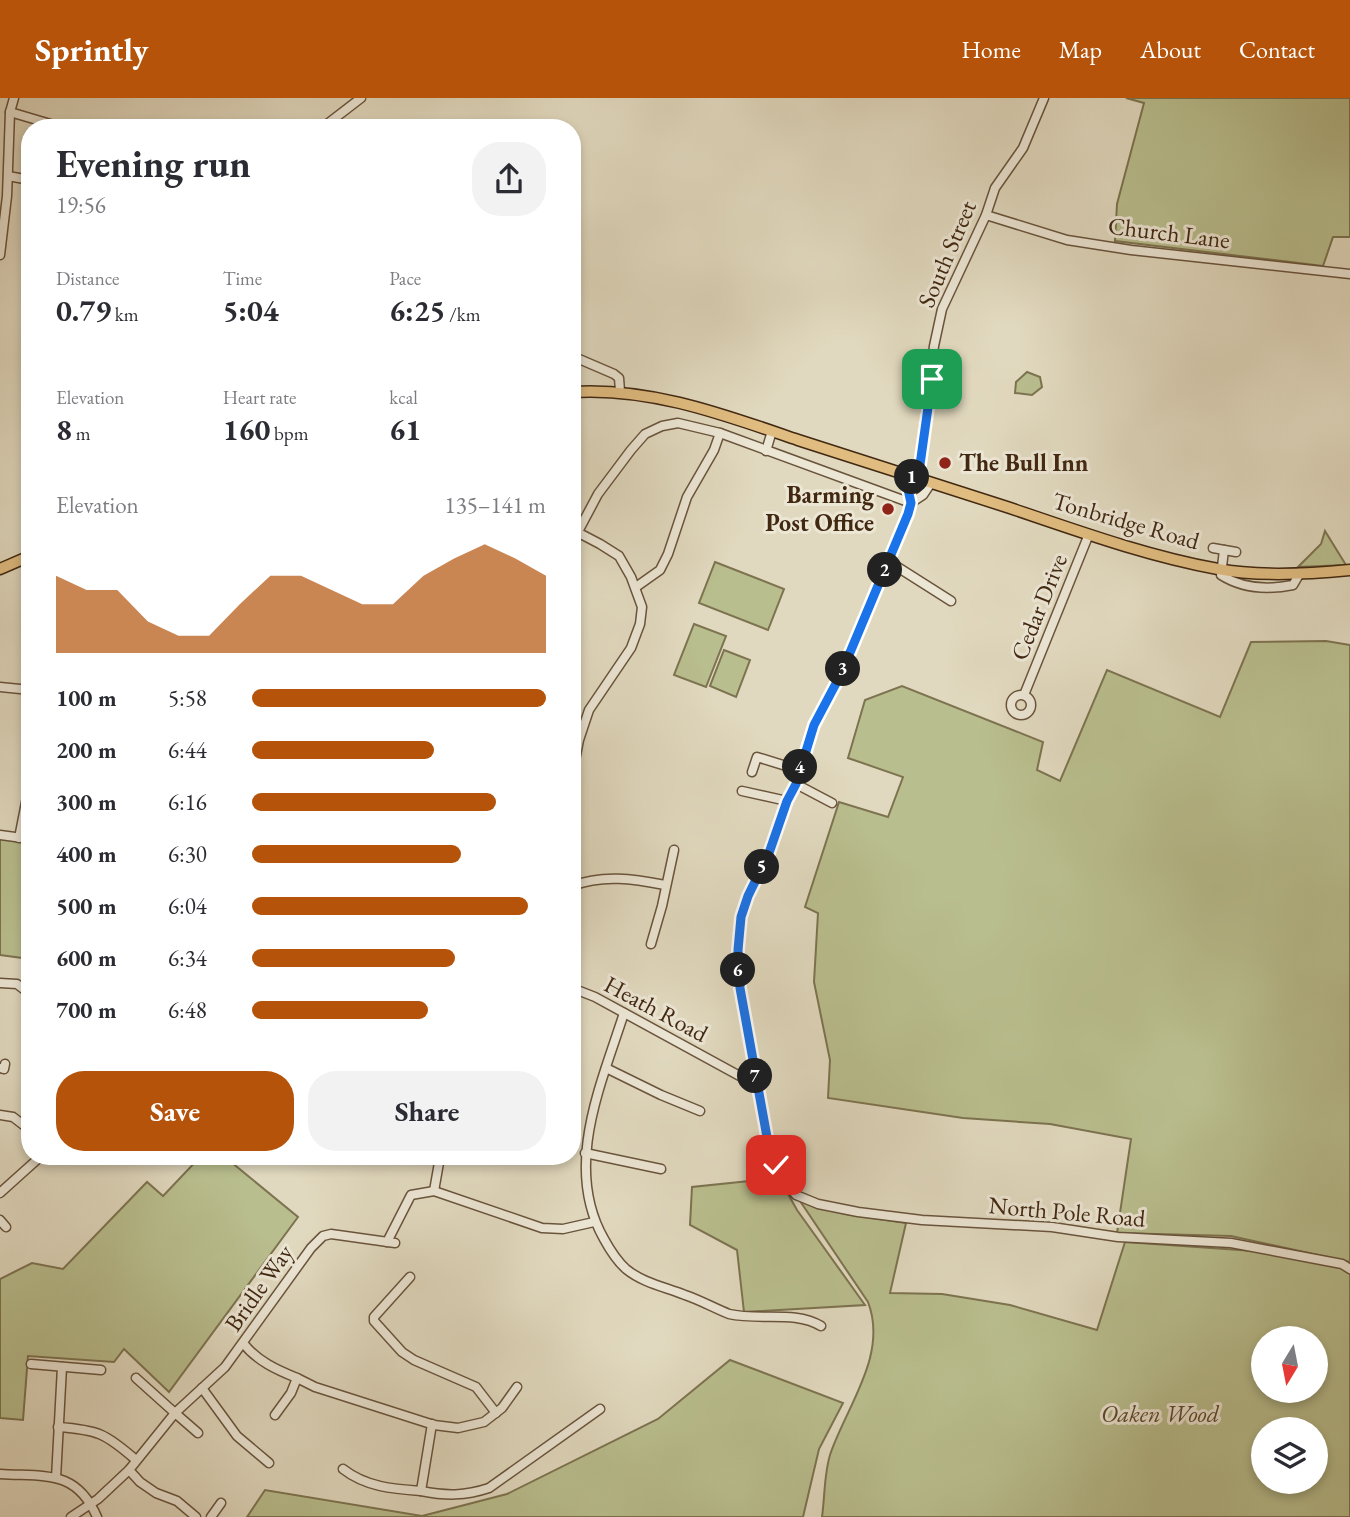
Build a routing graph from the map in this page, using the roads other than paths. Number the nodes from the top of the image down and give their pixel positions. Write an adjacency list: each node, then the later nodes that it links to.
1 (14, 98): 4 (street)
2 (360, 98): 6 (street)
3 (1044, 98): 10 (street, South Street)
4 (10, 112): 5 (street); 7 (street)
5 (34, 119)
6 (333, 119)
7 (8, 176): 8 (street); 9 (street)
8 (21, 178)
9 (4, 195): 11 (street)
10 (986, 215): 12 (street, Church Lane); 20 (street, South Street)
11 (0, 255)
12 (1350, 274)
13 (581, 360): 14 (street)
14 (620, 391): 15 (main road, Tonbridge Road); 16 (main road, Tonbridge Road)
15 (581, 392)
16 (772, 431): 18 (street); 19 (main road, Tonbridge Road)
17 (720, 433): 18 (street); 23 (street); 35 (street)
18 (766, 451): 22 (street)
19 (905, 475): 20 (main road, Tonbridge Road); 22 (street)
20 (918, 479): 21 (main road, Tonbridge Road)
21 (931, 483): 22 (street); 24 (main road, Tonbridge Road)
22 (911, 503): 30 (street)
23 (581, 526)
24 (1089, 534): 32 (main road, Tonbridge Road); 39 (street, Cedar Drive)
25 (581, 535): 35 (street)
26 (1213, 548): 27 (street)
27 (1224, 550): 28 (street); 32 (street)
28 (1236, 552)
29 (21, 560): 31 (main road)
30 (888, 561): 36 (street); 41 (street)
31 (0, 569)
32 (1220, 570): 34 (main road, Tonbridge Road); 34 (street)
33 (1350, 570): 34 (main road, Tonbridge Road)
34 (1300, 573)
35 (636, 587): 40 (street)
36 (951, 601)
37 (0, 687): 38 (street)
38 (21, 689)
39 (1024, 695)
40 (581, 734)
41 (799, 770): 42 (street); 43 (street)
42 (752, 772)
43 (796, 784): 45 (street); 46 (street)
44 (742, 791): 45 (street)
45 (787, 801): 59 (street)
46 (832, 803)
47 (21, 828): 49 (street)
48 (0, 835): 49 (street)
49 (19, 838)
50 (674, 847): 52 (street)
51 (581, 883): 52 (street)
52 (665, 885): 53 (street)
53 (651, 944)
54 (0, 983): 55 (street)
55 (21, 987)
56 (581, 992): 57 (street, Heath Road)
57 (624, 1013): 58 (street); 59 (street, Heath Road)
58 (606, 1068): 60 (street); 63 (street)
59 (758, 1086): 70 (street, North Pole Road)
60 (701, 1111)
61 (0, 1115): 62 (street)
62 (21, 1123)
63 (585, 1153): 66 (street); 69 (street)
64 (31, 1165): 68 (street)
65 (439, 1165): 67 (street)
66 (661, 1169)
67 (434, 1191): 69 (street); 73 (street, Bridle Way)
68 (0, 1193)
69 (594, 1222): 72 (street)
70 (1350, 1269)
71 (410, 1277): 82 (street)
72 (821, 1326)
73 (243, 1343): 78 (street); 80 (street, Bridle Way)
74 (31, 1364): 75 (street)
75 (62, 1367): 76 (street); 86 (street)
76 (101, 1370)
77 (136, 1378): 83 (street)
78 (298, 1378): 84 (street); 85 (street)
79 (517, 1387): 82 (street)
80 (202, 1388): 83 (street, Bridle Way); 89 (street)
81 (600, 1409): 94 (street)
82 (496, 1413): 85 (street)
83 (174, 1415): 87 (street); 88 (street, Bridle Way)
84 (275, 1415)
85 (432, 1424): 94 (street)
86 (58, 1426): 88 (street); 93 (street)
87 (198, 1433)
88 (136, 1460): 91 (street, Bridle Way)
89 (269, 1462)
90 (343, 1469): 94 (street)
91 (129, 1470): 95 (street, Bridle Way); 99 (street)
92 (0, 1474): 93 (street)
93 (56, 1478): 95 (street)
94 (421, 1491)
95 (91, 1503): 97 (street, Bridle Way); 98 (street)
96 (221, 1503): 100 (street)
97 (71, 1517)
98 (97, 1517)
99 (196, 1517)
100 (211, 1517)

